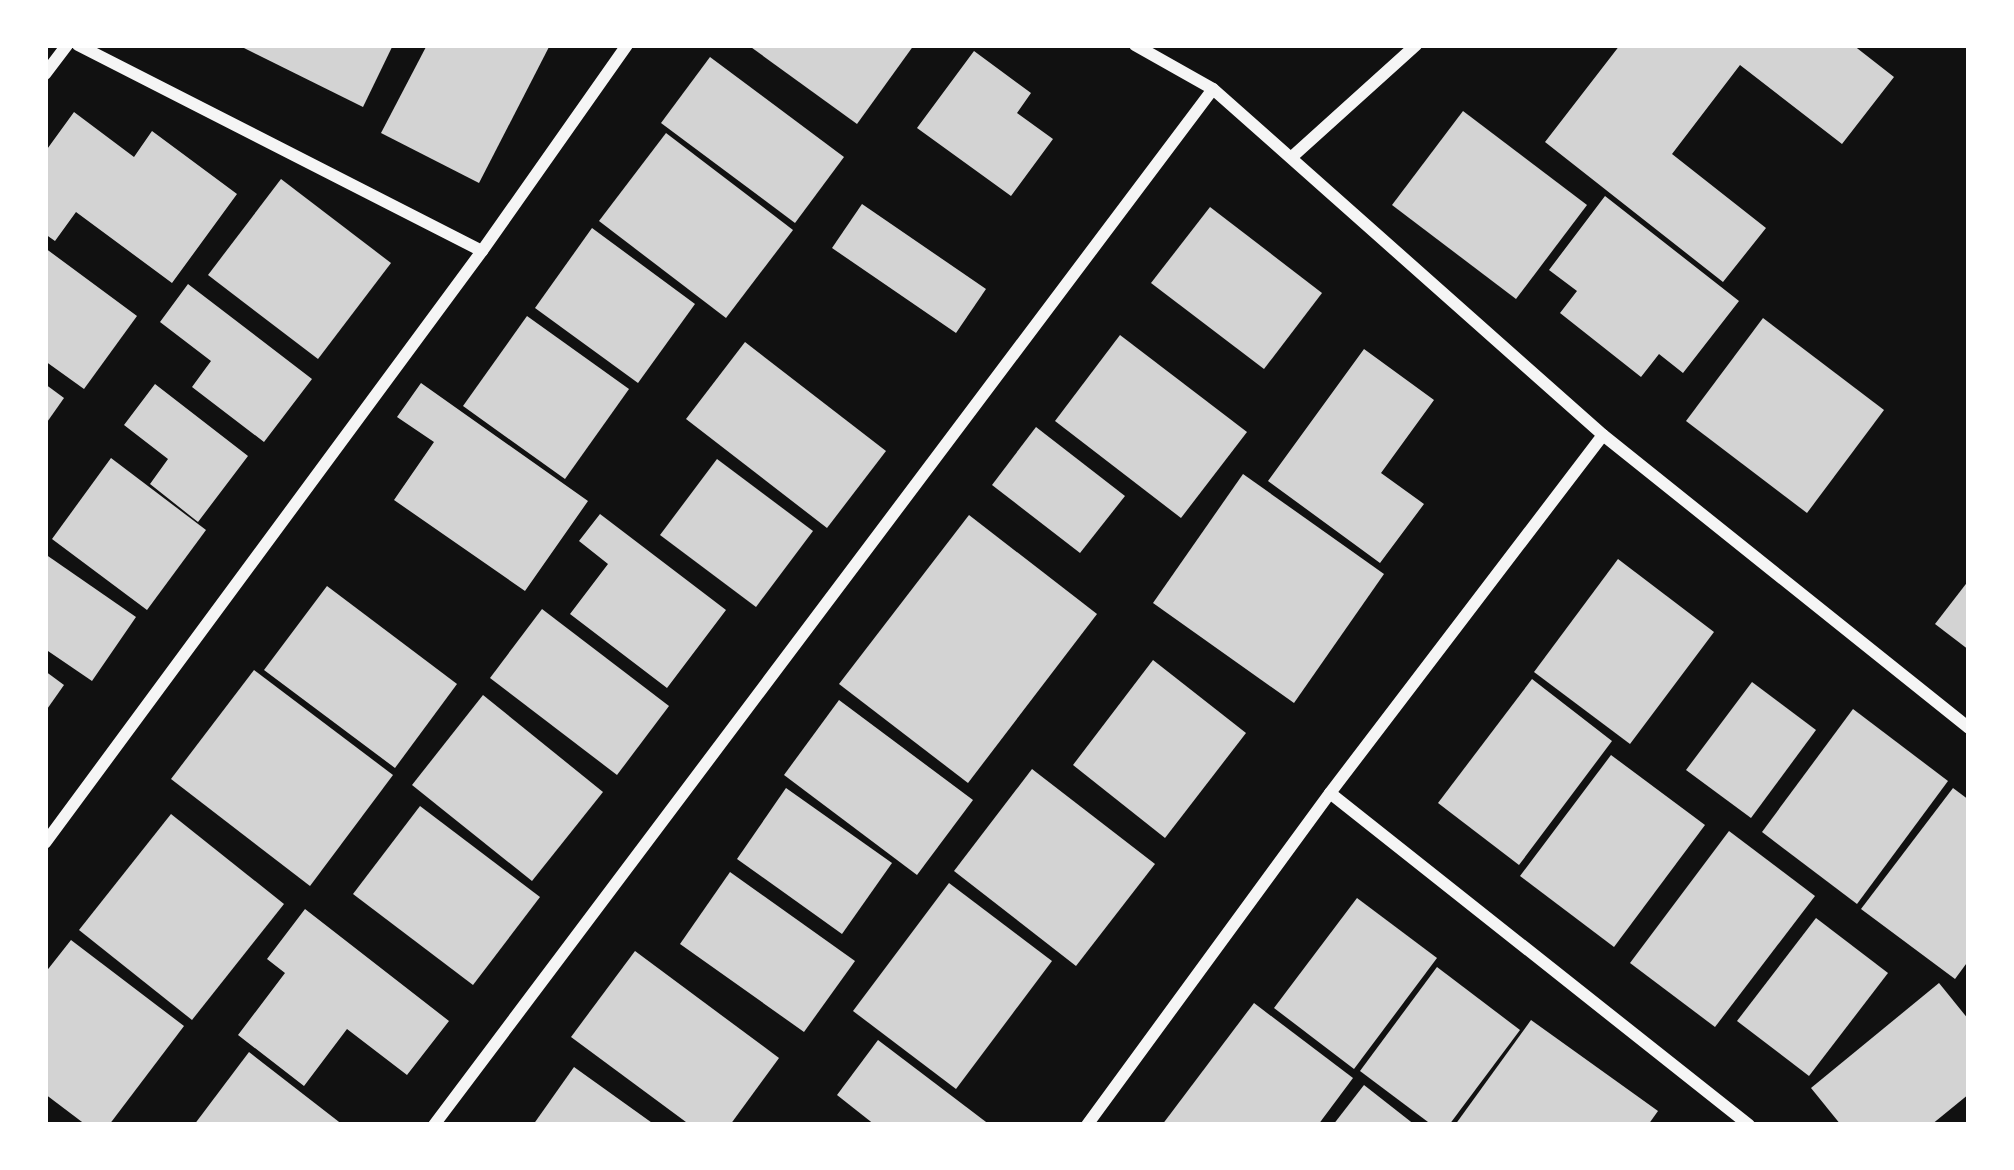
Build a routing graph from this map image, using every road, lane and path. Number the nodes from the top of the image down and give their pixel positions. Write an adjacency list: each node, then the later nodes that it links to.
1 (67, 45): 6 (street)
2 (78, 45): 9 (street)
3 (627, 45): 9 (street)
4 (1135, 45): 7 (street)
5 (1415, 45): 8 (street)
6 (45, 74)
7 (1214, 89): 8 (street); 14 (street)
8 (1293, 156): 10 (street)
9 (482, 251): 13 (street)
10 (1603, 435): 11 (street); 12 (street)
11 (1969, 728)
12 (1330, 794): 15 (street); 16 (street)
13 (45, 843)
14 (434, 1125)
15 (1087, 1125)
16 (1749, 1125)

